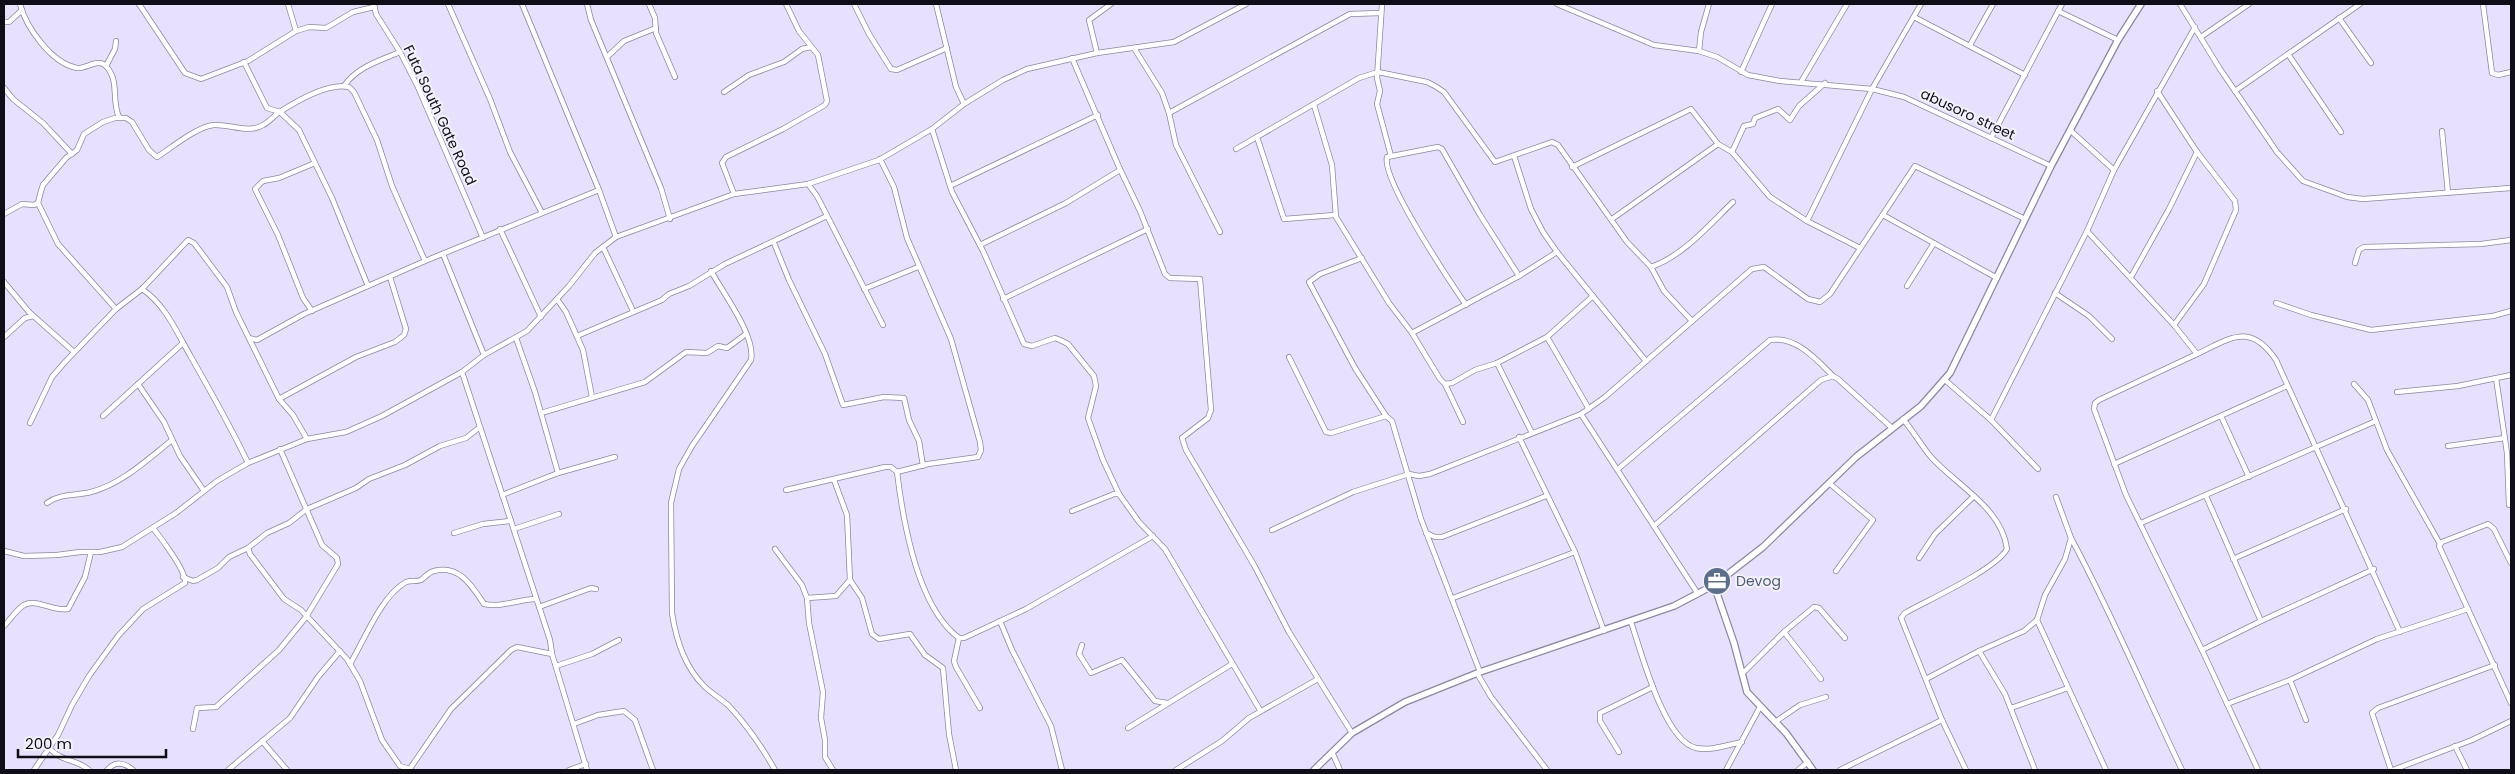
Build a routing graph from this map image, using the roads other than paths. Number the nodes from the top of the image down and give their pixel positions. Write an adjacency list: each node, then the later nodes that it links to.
1 (20, 4): 28 (street)
2 (139, 4): 52 (street)
3 (288, 4): 36 (street)
4 (448, 4): 101 (street)
5 (522, 4): 96 (street)
6 (587, 4): 50 (street)
7 (649, 4): 35 (street)
8 (786, 4): 38 (street)
9 (854, 4): 43 (street)
10 (936, 4): 43 (street)
11 (1111, 4): 27 (street)
12 (1246, 4): 44 (street)
13 (1382, 4): 30 (street)
14 (1557, 4): 47 (street)
15 (1709, 4): 47 (street)
16 (1772, 4): 56 (street)
17 (1847, 4): 60 (street)
18 (1921, 4): 31 (street)
19 (1993, 4): 41 (street)
20 (2062, 4): 29 (street)
21 (2141, 4): 39 (street)
22 (2180, 4): 34 (street)
23 (2250, 4): 37 (street)
24 (2360, 4): 32 (street)
25 (2483, 4): 57 (street)
26 (374, 6): 36 (street); 46 (street, Futa South Gate Road)
27 (1103, 6): 48 (street)
28 (22, 10): 33 (street); 54 (street)
29 (2058, 11): 39 (street); 58 (street)
30 (1381, 13): 55 (street); 71 (street)
31 (1914, 17): 41 (street); 64 (street)
32 (2339, 18): 49 (street); 53 (street)
33 (4, 22)
34 (2195, 27): 37 (street); 65 (street)
35 (656, 28): 50 (street); 59 (street)
36 (296, 31): 52 (street)
37 (2200, 37): 66 (street)
38 (804, 40): 42 (street); 45 (street)
39 (2118, 40): 75 (street)
40 (116, 41): 54 (street)
41 (1970, 45): 58 (street)
42 (811, 47): 45 (street); 98 (street)
43 (947, 48): 68 (street)
44 (1134, 48): 48 (street); 71 (street)
45 (802, 49): 67 (street)
46 (400, 52): 62 (street); 115 (street, Futa South Gate Road)
47 (1699, 52): 56 (street)
48 (1097, 53): 51 (street)
49 (2288, 54): 66 (street); 77 (street)
50 (608, 56): 106 (street)
51 (1072, 58): 68 (street); 72 (street)
52 (244, 62): 70 (street)
53 (2371, 63)
54 (106, 66): 73 (street)
55 (1378, 72): 69 (street); 85 (street); 86 (street)
56 (1741, 72): 60 (street, abusoro street)
57 (2511, 72)
58 (2025, 74): 79 (street)
59 (675, 76)
60 (1801, 82): 61 (street, abusoro street)
61 (1825, 84): 64 (street, abusoro street); 82 (street)
62 (344, 86): 70 (street); 125 (street)
63 (4, 88): 84 (street)
64 (1872, 88): 79 (street, abusoro street); 109 (street)
65 (2157, 91): 83 (street); 92 (street)
66 (2235, 91): 97 (street)
67 (724, 92)
68 (964, 104): 74 (street)
69 (1314, 106): 78 (street); 103 (street)
70 (280, 112): 73 (street); 88 (street)
71 (1170, 113): 113 (street)
72 (1098, 115): 91 (street); 94 (street)
73 (119, 117): 84 (street)
74 (932, 129): 87 (street); 94 (street)
75 (2071, 131): 89 (street); 92 (street)
76 (2442, 131): 97 (street)
77 (2342, 132)
78 (1257, 137): 81 (street); 103 (street)
79 (1991, 138): 89 (street, abusoro street)
80 (1718, 144): 82 (street); 90 (street); 107 (street)
81 (1236, 149)
82 (1732, 152): 109 (street)
83 (2197, 152): 132 (street); 153 (street)
84 (72, 154): 100 (street)
85 (1392, 156): 131 (street); 144 (street)
86 (1514, 156): 90 (street); 122 (street)
87 (880, 159): 93 (street); 127 (street)
88 (314, 163): 135 (street); 146 (street)
89 (2051, 166): 108 (street)
90 (1572, 167): 107 (street)
91 (1120, 170): 110 (street); 119 (street)
92 (2114, 170): 112 (street)
93 (808, 184): 98 (street); 105 (street)
94 (950, 186): 119 (street)
95 (2511, 188): 97 (street)
96 (599, 190): 101 (street); 114 (street)
97 (2448, 193)
98 (734, 194): 106 (street)
99 (1733, 202): 128 (street)
100 (38, 203): 102 (street); 145 (street)
101 (541, 211): 111 (street)
102 (4, 214)
103 (1335, 215): 124 (street)
104 (1882, 215): 108 (street); 118 (street); 121 (street)
105 (827, 216): 117 (street); 138 (street)
106 (670, 219): 114 (street)
107 (1612, 219): 128 (street)
108 (2025, 219): 133 (street)
109 (1807, 221): 121 (street)
110 (1148, 229): 142 (street); 284 (street)
111 (500, 230): 115 (street); 150 (street)
112 (2087, 230): 132 (street); 139 (street)
113 (1220, 232)
114 (616, 237): 120 (street)
115 (483, 238): 123 (street)
116 (2511, 240): 126 (street)
117 (774, 243): 129 (street); 207 (street)
118 (1934, 243): 133 (street); 136 (street)
119 (980, 245): 142 (street)
120 (603, 247): 141 (street); 147 (street)
121 (1860, 248): 151 (street)
122 (1557, 252): 131 (street); 140 (street)
123 (443, 254): 125 (street); 167 (street)
124 (1362, 258): 154 (street); 187 (street)
125 (425, 260): 130 (street)
126 (2355, 263)
127 (918, 267): 138 (street); 207 (street)
128 (1651, 268): 151 (street)
129 (711, 272): 147 (street); 155 (street)
130 (390, 276): 135 (street); 182 (street)
131 (1519, 276): 144 (street)
132 (2131, 277): 153 (street)
133 (1998, 278): 175 (street)
134 (4, 282): 149 (street)
135 (368, 286): 146 (street)
136 (1907, 286)
137 (142, 289): 145 (street); 159 (street); 163 (street)
138 (864, 289): 152 (street)
139 (2055, 293): 161 (street); 190 (street)
140 (1594, 296): 158 (street); 169 (street)
141 (557, 299): 150 (street); 156 (street)
142 (1003, 299): 218 (street)
143 (2276, 303): 148 (street)
144 (1466, 305): 154 (street)
145 (116, 309): 165 (street)
146 (312, 311): 162 (street)
147 (633, 311): 156 (street)
148 (2511, 311)
149 (33, 316): 157 (street); 165 (street)
150 (541, 317): 160 (street)
151 (1692, 321): 169 (street)
152 (883, 325)
153 (2174, 325): 166 (street)
154 (1412, 333): 177 (street)
155 (746, 334): 181 (street); 324 (street)
156 (577, 336): 181 (street)
157 (4, 337)
158 (1547, 337): 170 (street); 183 (street)
159 (249, 338): 162 (street); 164 (street)
160 (516, 338): 167 (street); 184 (street)
161 (2112, 339)
162 (256, 340): 164 (street)
163 (183, 343): 176 (street); 205 (street)
164 (254, 348): 182 (street)
165 (74, 352): 193 (street)
166 (2197, 354): 179 (street); 206 (street)
167 (484, 355): 171 (street)
168 (1289, 357): 187 (street)
169 (1645, 360): 183 (street)
170 (1497, 363): 177 (street); 196 (street)
171 (462, 372): 194 (street); 199 (street)
172 (2511, 375): 174 (street)
173 (1833, 376): 195 (street); 208 (street); 232 (street)
174 (2496, 378): 180 (street); 198 (street)
175 (1945, 380): 189 (street); 190 (street)
176 (138, 384): 186 (street); 200 (street)
177 (1445, 384): 192 (street)
178 (2354, 384): 191 (street)
179 (2287, 386): 188 (street); 202 (street)
180 (2397, 392)
181 (592, 397): 184 (street)
182 (279, 399): 199 (street)
183 (1589, 409): 185 (street)
184 (541, 413): 211 (street)
185 (1581, 414): 196 (street); 208 (street)
186 (103, 416)
187 (1386, 416): 212 (street)
188 (2221, 416): 206 (street); 213 (street)
189 (1903, 419): 195 (street); 221 (street)
190 (1991, 420): 209 (street)
191 (2376, 420): 202 (street); 240 (street)
192 (1462, 422)
193 (30, 423)
194 (480, 427): 219 (street); 227 (street)
195 (1891, 427): 215 (street)
196 (1532, 432): 197 (street)
197 (1520, 438): 212 (street); 220 (street)
198 (2505, 438): 201 (street); 225 (street)
199 (307, 439): 203 (street)
200 (172, 440): 217 (street); 224 (street)
201 (2448, 446)
202 (2316, 447): 213 (street); 226 (street)
203 (280, 450): 205 (street); 227 (street)
204 (615, 457): 211 (street)
205 (248, 463): 217 (street)
206 (2114, 464): 231 (street)
207 (923, 466): 210 (street)
208 (1618, 469): 232 (street)
209 (2038, 469)
210 (897, 472): 214 (street); 270 (street)
211 (558, 473): 219 (street)
212 (1409, 474): 235 (street); 236 (street)
213 (2249, 476): 222 (street)
214 (834, 480): 216 (street); 252 (street)
215 (1830, 483): 250 (street); 253 (street)
216 (786, 490)
217 (204, 491): 233 (street)
218 (1119, 494): 228 (street); 238 (street)
219 (502, 495): 230 (street)
220 (1546, 496): 236 (street); 245 (street)
221 (1974, 496): 246 (street); 286 (street)
222 (2206, 496): 231 (street); 247 (street)
223 (2056, 497): 239 (street)
224 (48, 503)
225 (2509, 504)
226 (2346, 508): 247 (street); 249 (street)
227 (306, 509): 241 (street); 261 (street)
228 (1072, 511)
229 (559, 514): 234 (street)
230 (511, 521): 234 (street); 237 (street)
231 (2141, 523): 274 (street)
232 (1654, 526): 255 (street)
233 (153, 528): 244 (street); 251 (street)
234 (514, 529): 256 (street)
235 (1272, 530)
236 (1426, 532): 258 (street)
237 (454, 533)
238 (1153, 536): 263 (street); 279 (street)
239 (2072, 538): 262 (street); 339 (street)
240 (2440, 544): 248 (street); 260 (street)
241 (248, 548): 251 (street); 261 (street)
242 (775, 549): 257 (street)
243 (4, 551): 244 (street)
244 (91, 552): 266 (street)
245 (1575, 552): 258 (street); 267 (street)
246 (1919, 558)
247 (2233, 559): 264 (street)
248 (2511, 563)
249 (2374, 569): 264 (street); 269 (street)
250 (1836, 571)
251 (183, 577): 309 (street)
252 (850, 580): 257 (street); 326 (street)
253 (1714, 585): 255 (street); 283 (street)
254 (596, 589): 259 (street)
255 (1698, 594): 265 (street)
256 (536, 598): 259 (street); 278 (street)
257 (808, 598): 325 (street)
258 (1453, 598): 282 (street)
259 (539, 607): 277 (street)
260 (2468, 608): 269 (street); 280 (street)
261 (306, 617): 276 (street); 304 (street)
262 (2037, 620): 275 (street); 289 (street)
263 (1000, 621): 270 (street); 327 (street)
264 (2260, 621): 274 (street)
265 (1631, 622): 267 (street); 288 (street)
266 (4, 626)
267 (1604, 631): 282 (street)
268 (1784, 632): 271 (street); 283 (street); 285 (street)
269 (2400, 632): 287 (street)
270 (959, 638): 294 (street)
271 (1845, 638)
272 (619, 640): 281 (street)
273 (1082, 645): 291 (street)
274 (2202, 650): 293 (street)
275 (1978, 651): 286 (street); 296 (street)
276 (340, 652): 278 (street); 306 (street)
277 (552, 654): 281 (street); 320 (street)
278 (350, 664): 320 (street)
279 (1232, 664): 291 (street); 297 (street)
280 (2496, 665): 292 (street); 341 (street)
281 (556, 666): 302 (street)
282 (1479, 672): 305 (street); 331 (street)
283 (1742, 674): 295 (street)
284 (1318, 679): 297 (street); 305 (street)
285 (1821, 679)
286 (1926, 679): 298 (street)
287 (2290, 680): 293 (street); 299 (street)
288 (1653, 687): 307 (street); 311 (street)
289 (2068, 688): 296 (street); 338 (street)
290 (1826, 698): 301 (street)
291 (1167, 703): 303 (street)
292 (2511, 703)
293 (2227, 704): 340 (street)
294 (980, 708)
295 (1760, 708): 301 (street); 307 (street)
296 (2011, 708): 337 (street)
297 (1260, 710): 328 (street)
298 (1942, 720): 335 (street); 336 (street)
299 (2306, 720)
300 (2511, 721): 308 (street)
301 (1774, 722): 312 (street)
302 (574, 724): 313 (street); 323 (street)
303 (1128, 728)
304 (193, 729)
305 (1352, 733): 310 (street)
306 (262, 741): 318 (street); 319 (street)
307 (1742, 742): 332 (street)
308 (2455, 746): 341 (street); 342 (street)
309 (49, 748): 314 (street); 315 (street)
310 (1332, 752): 329 (street); 330 (street)
311 (1619, 752)
312 (1808, 762): 333 (street); 334 (street)
313 (586, 764): 321 (street); 322 (street)
314 (34, 770)
315 (89, 770)
316 (107, 770): 317 (street)
317 (133, 770)
318 (228, 770)
319 (287, 770)
320 (409, 770)
321 (569, 770)
322 (587, 770)
323 (654, 770)
324 (775, 770)
325 (832, 770)
326 (956, 770)
327 (1062, 770)
328 (1176, 770)
329 (1314, 770)
330 (1340, 770)
331 (1547, 770)
332 (1726, 770)
333 (1798, 770)
334 (1813, 770)
335 (1840, 770)
336 (1966, 770)
337 (2035, 770)
338 (2106, 770)
339 (2182, 770)
340 (2258, 770)
341 (2392, 770)
342 (2467, 770)

